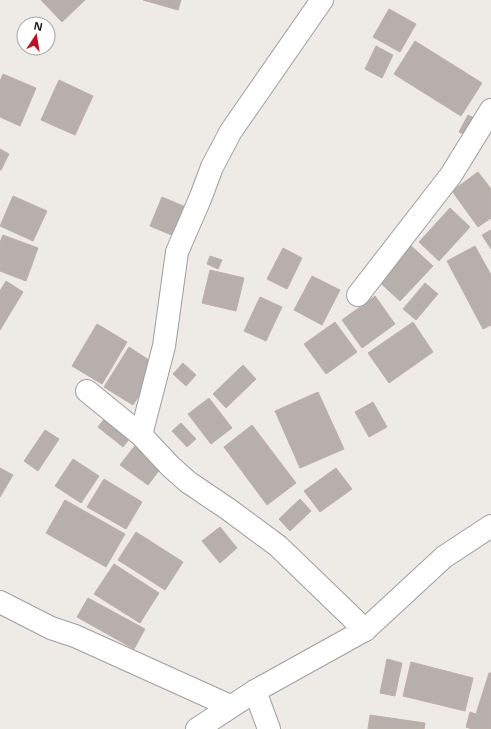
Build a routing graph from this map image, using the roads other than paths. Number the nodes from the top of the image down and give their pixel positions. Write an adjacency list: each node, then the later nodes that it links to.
1 (322, 0): 5 (street)
2 (491, 110): 3 (street)
3 (358, 295)
4 (87, 391): 5 (street)
5 (140, 435): 8 (street)
6 (491, 526): 8 (street)
7 (0, 602): 10 (street)
8 (365, 630): 9 (street)
9 (255, 691): 10 (street); 12 (street)
10 (230, 706): 11 (street)
11 (197, 729)
12 (269, 729)

